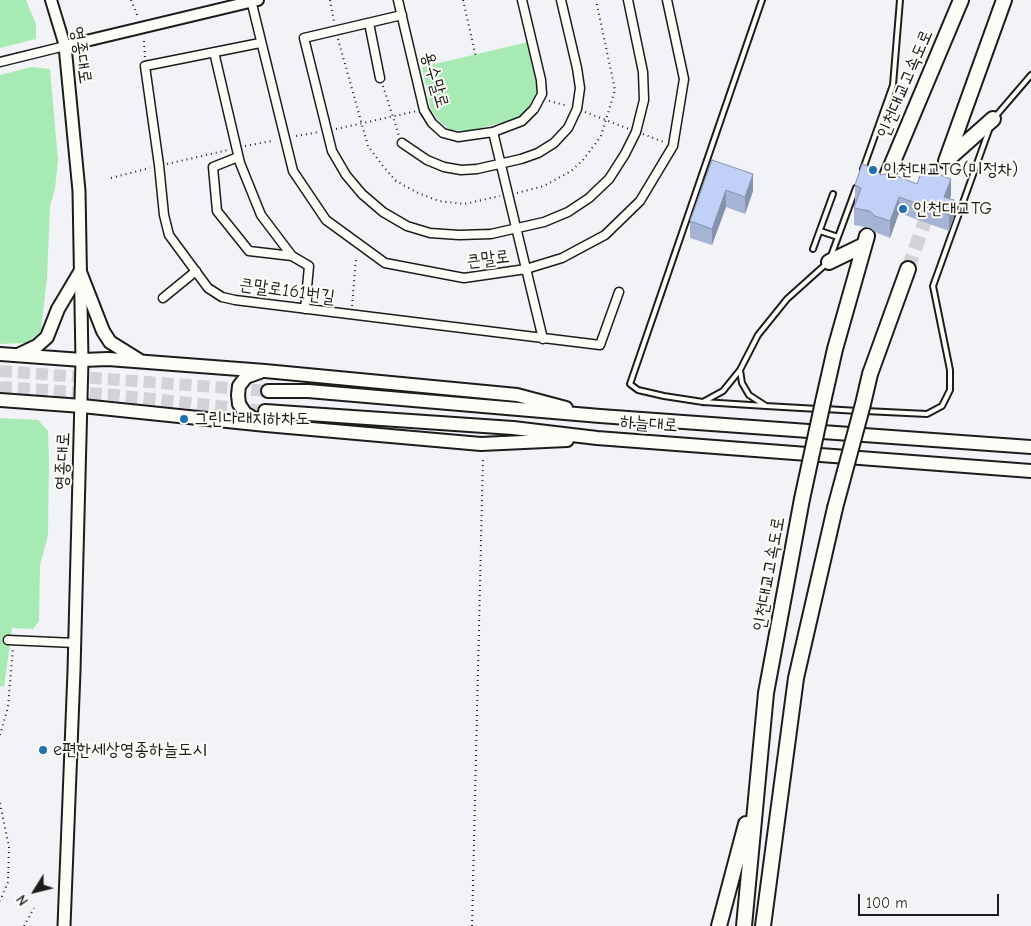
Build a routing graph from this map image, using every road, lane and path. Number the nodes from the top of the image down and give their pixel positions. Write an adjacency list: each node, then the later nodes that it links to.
1 (51, 0): 19 (street, 영종대로)
2 (131, 0): 15 (path)
3 (398, 0): 14 (street, 용수말로)
4 (463, 0): 21 (path)
5 (522, 0): 26 (street)
6 (560, 0): 27 (street)
7 (628, 0): 33 (street)
8 (667, 0): 37 (street, 큰말로)
9 (762, 0): 71 (lane)
10 (900, 0): 42 (lane)
11 (961, 0): 44 (highway, 인천대교고속도로)
12 (1004, 0): 30 (highway)
13 (253, 1): 18 (street, 큰말로); 19 (street)
14 (402, 16): 16 (street); 28 (street, 용수말로)
15 (138, 17)
16 (368, 23): 25 (street); 31 (street)
17 (144, 41): 23 (path)
18 (260, 43): 20 (street); 54 (street, 큰말로)
19 (65, 46): 22 (street); 57 (main road, 영종대로)
20 (214, 52): 23 (street); 38 (street)
21 (476, 57)
22 (0, 62)
23 (145, 66): 41 (street, 큰말로161번길)
24 (1031, 75): 30 (lane)
25 (380, 78): 29 (path)
26 (540, 98): 27 (path); 32 (street, 용수말로)
27 (577, 109): 33 (path); 40 (street)
28 (424, 110): 29 (path); 32 (street, 용수말로)
29 (393, 117): 31 (path); 36 (path)
30 (993, 119): 73 (lane)
31 (326, 131): 34 (path); 47 (street)
32 (493, 132): 40 (street)
33 (636, 132): 37 (path); 47 (street)
34 (296, 136)
35 (272, 141): 38 (path)
36 (402, 142): 40 (street)
37 (673, 146): 54 (street, 큰말로)
38 (236, 148): 39 (street); 41 (path)
39 (238, 157): 51 (street); 51 (street)
40 (501, 164): 47 (street)
41 (159, 165): 43 (path); 56 (street, 큰말로161번길)
42 (861, 175)
43 (111, 178)
44 (884, 183)
45 (857, 184): 49 (lane)
46 (833, 194): 48 (lane)
47 (516, 228): 54 (street)
48 (820, 231): 49 (lane); 50 (lane)
49 (838, 238): 53 (lane)
50 (813, 249)
51 (292, 256): 60 (street)
52 (356, 259): 61 (path)
53 (829, 262): 67 (lane); 84 (highway, 인천대교고속도로, bridge)
54 (526, 269): 62 (street)
55 (908, 269): 93 (highway, bridge)
56 (196, 271): 59 (street); 60 (street, 큰말로161번길)
57 (80, 272): 64 (highway); 65 (main road, 영종대로); 66 (highway)
58 (619, 292): 62 (street, 큰말로161번길)
59 (164, 298)
60 (305, 309): 61 (street, 큰말로161번길)
61 (352, 315): 62 (street, 큰말로161번길)
62 (543, 340)
63 (0, 354): 64 (highway)
64 (17, 356): 65 (highway)
65 (82, 360): 66 (highway); 72 (main road, 영종대로)
66 (143, 362): 68 (highway)
67 (740, 370): 71 (lane); 73 (lane)
68 (265, 371): 75 (highway); 76 (highway)
69 (268, 391): 75 (highway, 하늘대로)
70 (0, 400): 72 (highway)
71 (702, 402): 73 (lane)
72 (82, 406): 76 (highway); 82 (main road, 영종대로)
73 (766, 406)
74 (265, 411): 77 (highway, 하늘대로)
75 (600, 416): 78 (highway, 하늘대로)
76 (266, 425): 77 (highway)
77 (597, 438): 80 (highway, 하늘대로)
78 (1031, 447)
79 (483, 457): 90 (path)
80 (1031, 471)
81 (11, 641): 82 (street); 83 (path)
82 (75, 643): 89 (main road, 영종대로)
83 (0, 735)
84 (756, 784): 91 (highway); 92 (highway, 인천대교고속도로)
85 (0, 803): 86 (path)
86 (0, 901)
87 (34, 908): 88 (path)
88 (24, 926)
89 (64, 926)
90 (472, 926)
91 (719, 926)
92 (744, 926)
93 (763, 926)

